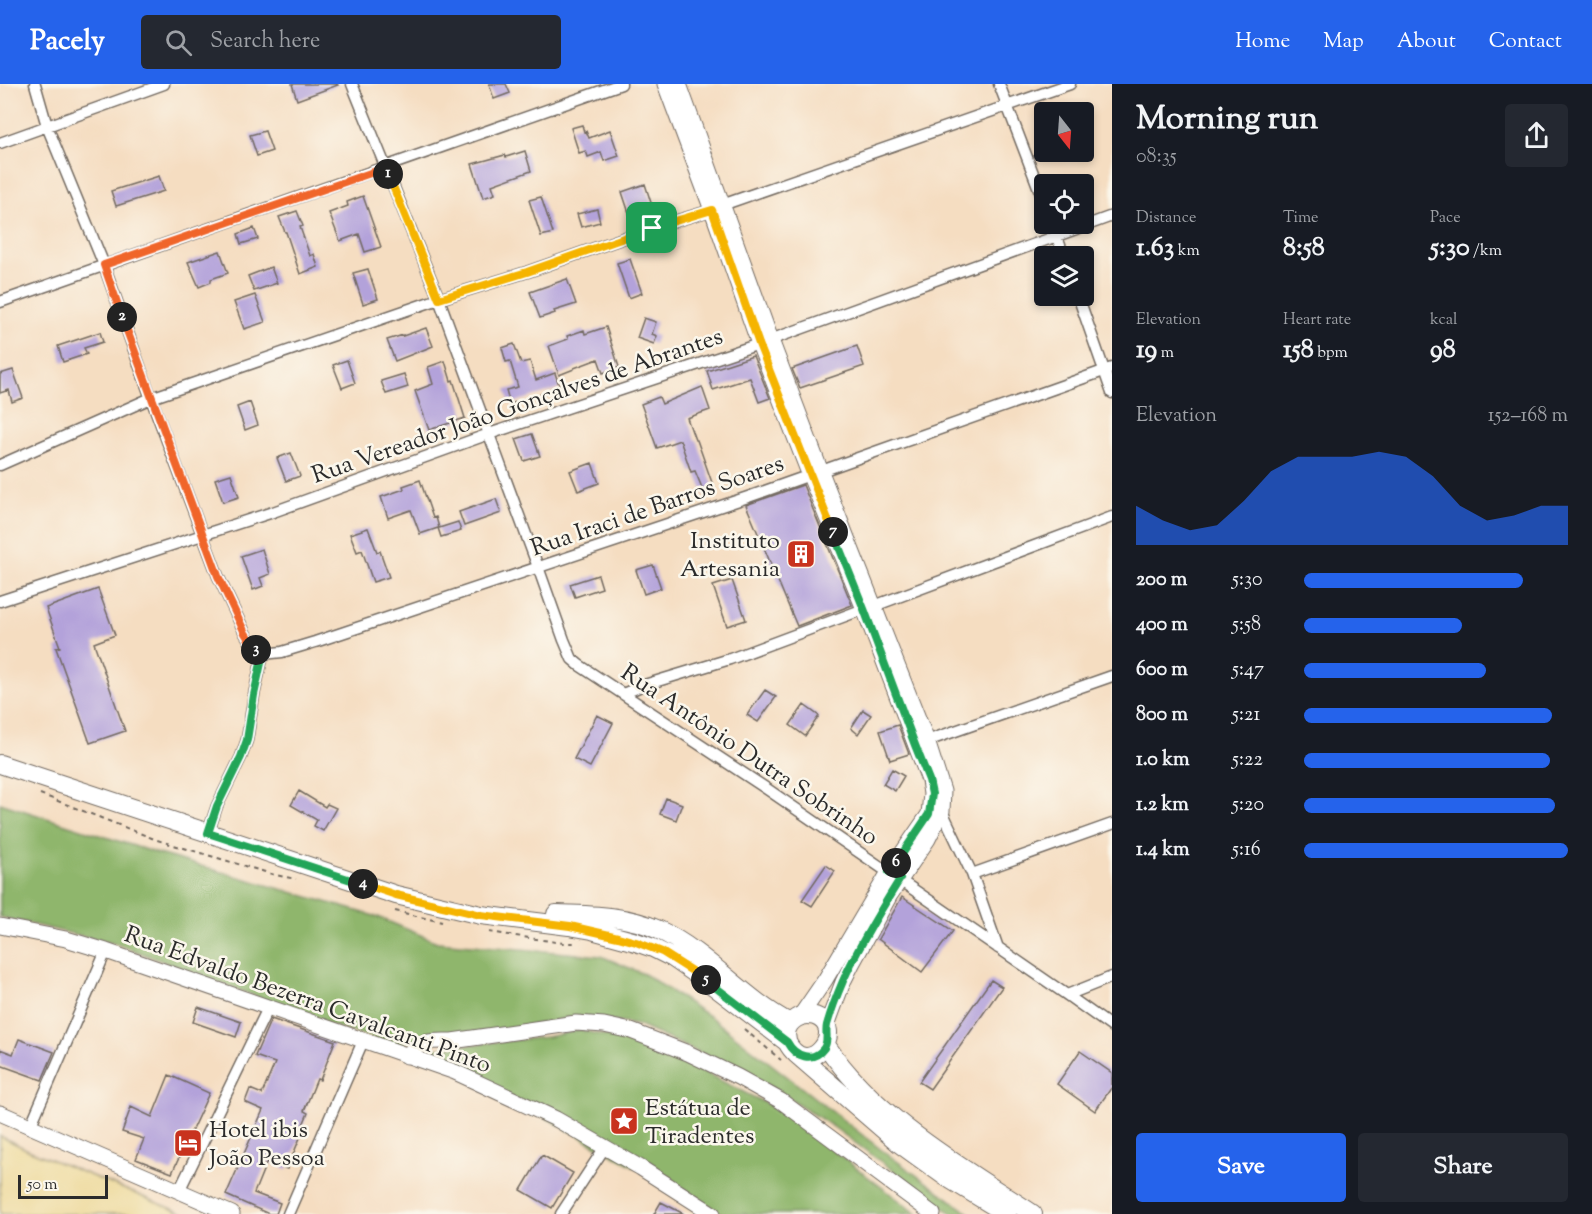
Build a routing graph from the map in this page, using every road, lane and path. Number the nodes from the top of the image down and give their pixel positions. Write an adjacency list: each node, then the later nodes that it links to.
1 (34, 84): 10 (street)
2 (164, 84): 10 (street)
3 (352, 84): 12 (street)
4 (621, 84): 12 (street)
5 (664, 84): 14 (main road)
6 (679, 84): 14 (main road)
7 (999, 84): 9 (street)
8 (1070, 84): 9 (street)
9 (1008, 106): 13 (street); 14 (street)
10 (47, 126): 11 (street); 18 (street)
11 (0, 143)
12 (385, 168): 18 (street); 19 (street)
13 (1034, 175)
14 (717, 207): 19 (street); 22 (main road)
15 (1112, 216): 16 (street, Rua Vereador João Gonçalves de Abrantes)
16 (1056, 236): 17 (street); 22 (street, Rua Vereador João Gonçalves de Abrantes)
17 (1060, 246)
18 (104, 265): 20 (street); 25 (street)
19 (439, 299): 25 (street); 26 (street)
20 (0, 302)
21 (1082, 306): 23 (street)
22 (765, 342): 26 (street, Rua Vereador João Gonçalves de Abrantes); 28 (main road)
23 (1108, 370): 24 (street); 28 (street, Rua Iraci de Barros Soares)
24 (1112, 393)
25 (151, 398): 27 (street); 30 (street)
26 (489, 434): 30 (street, Rua Vereador João Gonçalves de Abrantes); 31 (street)
27 (0, 465)
28 (815, 474): 31 (street, Rua Iraci de Barros Soares); 33 (main road)
29 (1112, 518): 33 (street)
30 (202, 536): 32 (street, Rua Vereador João Gonçalves de Abrantes); 34 (street)
31 (538, 567): 34 (street, Rua Iraci de Barros Soares); 36 (street, Rua Antônio Dutra Sobrinho)
32 (0, 601)
33 (869, 607): 36 (street); 37 (main road)
34 (263, 654): 42 (street)
35 (1112, 676): 37 (street)
36 (623, 694): 44 (street, Rua Antônio Dutra Sobrinho)
37 (921, 743): 40 (main road); 44 (main road)
38 (0, 764): 42 (main road)
39 (33, 791): 45 (path)
40 (942, 811): 43 (street); 44 (main road)
41 (1112, 824): 43 (street)
42 (208, 833): 47 (main road)
43 (972, 874): 52 (street)
44 (894, 876): 52 (street, Rua Antônio Dutra Sobrinho); 57 (main road); 60 (main road)
45 (303, 880)
46 (394, 911): 48 (path)
47 (470, 912): 57 (main road); 62 (main road)
48 (451, 924)
49 (0, 926): 53 (main road, Rua Edvaldo Bezerra Cavalcanti Pinto)
50 (485, 931): 51 (path)
51 (574, 943)
52 (999, 948): 55 (street, Rua Antônio Dutra Sobrinho)
53 (106, 951): 56 (main road, Rua Edvaldo Bezerra Cavalcanti Pinto); 65 (street)
54 (1112, 977): 55 (street)
55 (1067, 995): 59 (street, Rua Antônio Dutra Sobrinho)
56 (269, 1006): 61 (main road, Rua Edvaldo Bezerra Cavalcanti Pinto); 67 (street)
57 (796, 1019): 60 (main road); 62 (main road)
58 (738, 1024): 62 (path)
59 (1112, 1027)
60 (826, 1037): 62 (main road); 74 (main road)
61 (363, 1041): 63 (main road, Rua Edvaldo Bezerra Cavalcanti Pinto); 69 (street)
62 (788, 1052): 73 (main road)
63 (407, 1056): 66 (main road, Rua Edvaldo Bezerra Cavalcanti Pinto); 72 (main road)
64 (0, 1113): 65 (main road)
65 (30, 1127): 67 (main road)
66 (604, 1147): 70 (street); 71 (main road, Rua Edvaldo Bezerra Cavalcanti Pinto)
67 (179, 1191): 68 (main road)
68 (232, 1214)
69 (288, 1214)
70 (561, 1214)
71 (713, 1214)
72 (933, 1214)
73 (1007, 1214)
74 (1033, 1214)

